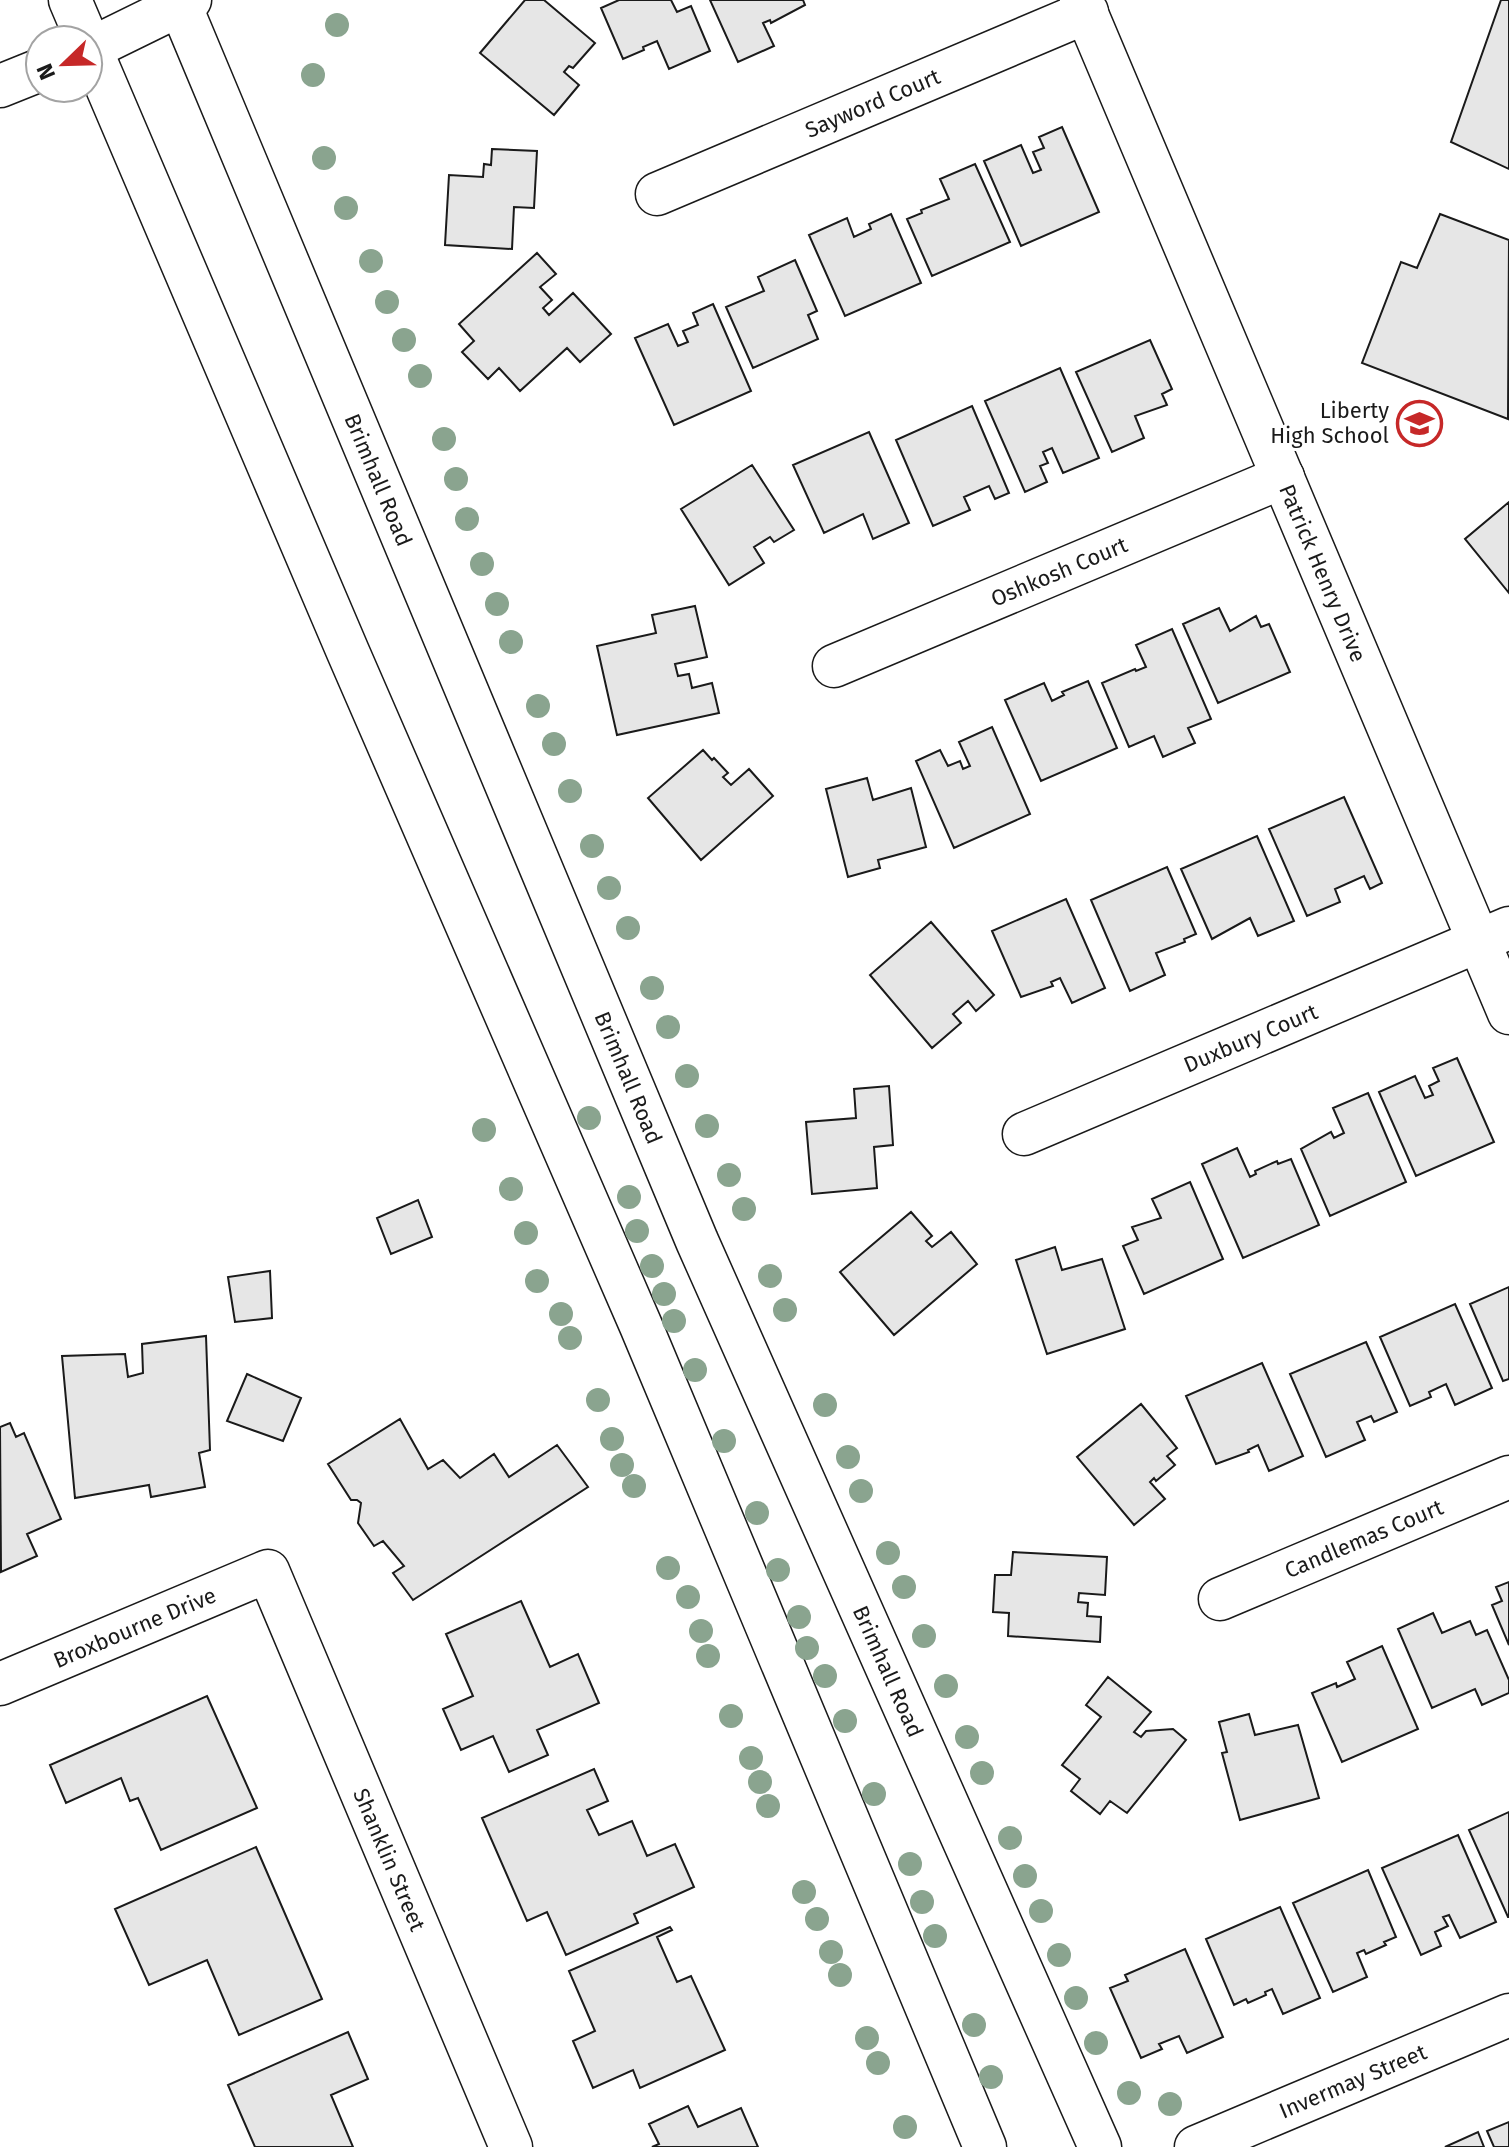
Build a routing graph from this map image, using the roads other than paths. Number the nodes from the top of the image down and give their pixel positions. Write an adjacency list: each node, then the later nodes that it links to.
1 (70, 0): 4 (street)
2 (183, 1): 5 (street); 22 (street, Brimhall Road)
3 (1084, 6): 9 (street, Sayword Court); 10 (street, Patrick Henry Drive)
4 (79, 24)
5 (104, 38)
6 (24, 76): 8 (street)
7 (104, 83): 21 (street)
8 (0, 86)
9 (657, 194)
10 (1283, 477): 11 (street, Oshkosh Court); 12 (street, Patrick Henry Drive)
11 (834, 666)
12 (1494, 935): 13 (street, Patrick Henry Drive); 14 (street, Duxbury Court)
13 (1509, 1013)
14 (1024, 1134)
15 (1509, 1477): 17 (street, Candlemas Court)
16 (268, 1571): 18 (street, Broxbourne Drive); 20 (street, Shanklin Street)
17 (1220, 1599)
18 (0, 1684)
19 (1509, 2015): 23 (street, Invermay Street)
20 (511, 2147)
21 (985, 2147)
22 (1100, 2147)
23 (1196, 2147)

